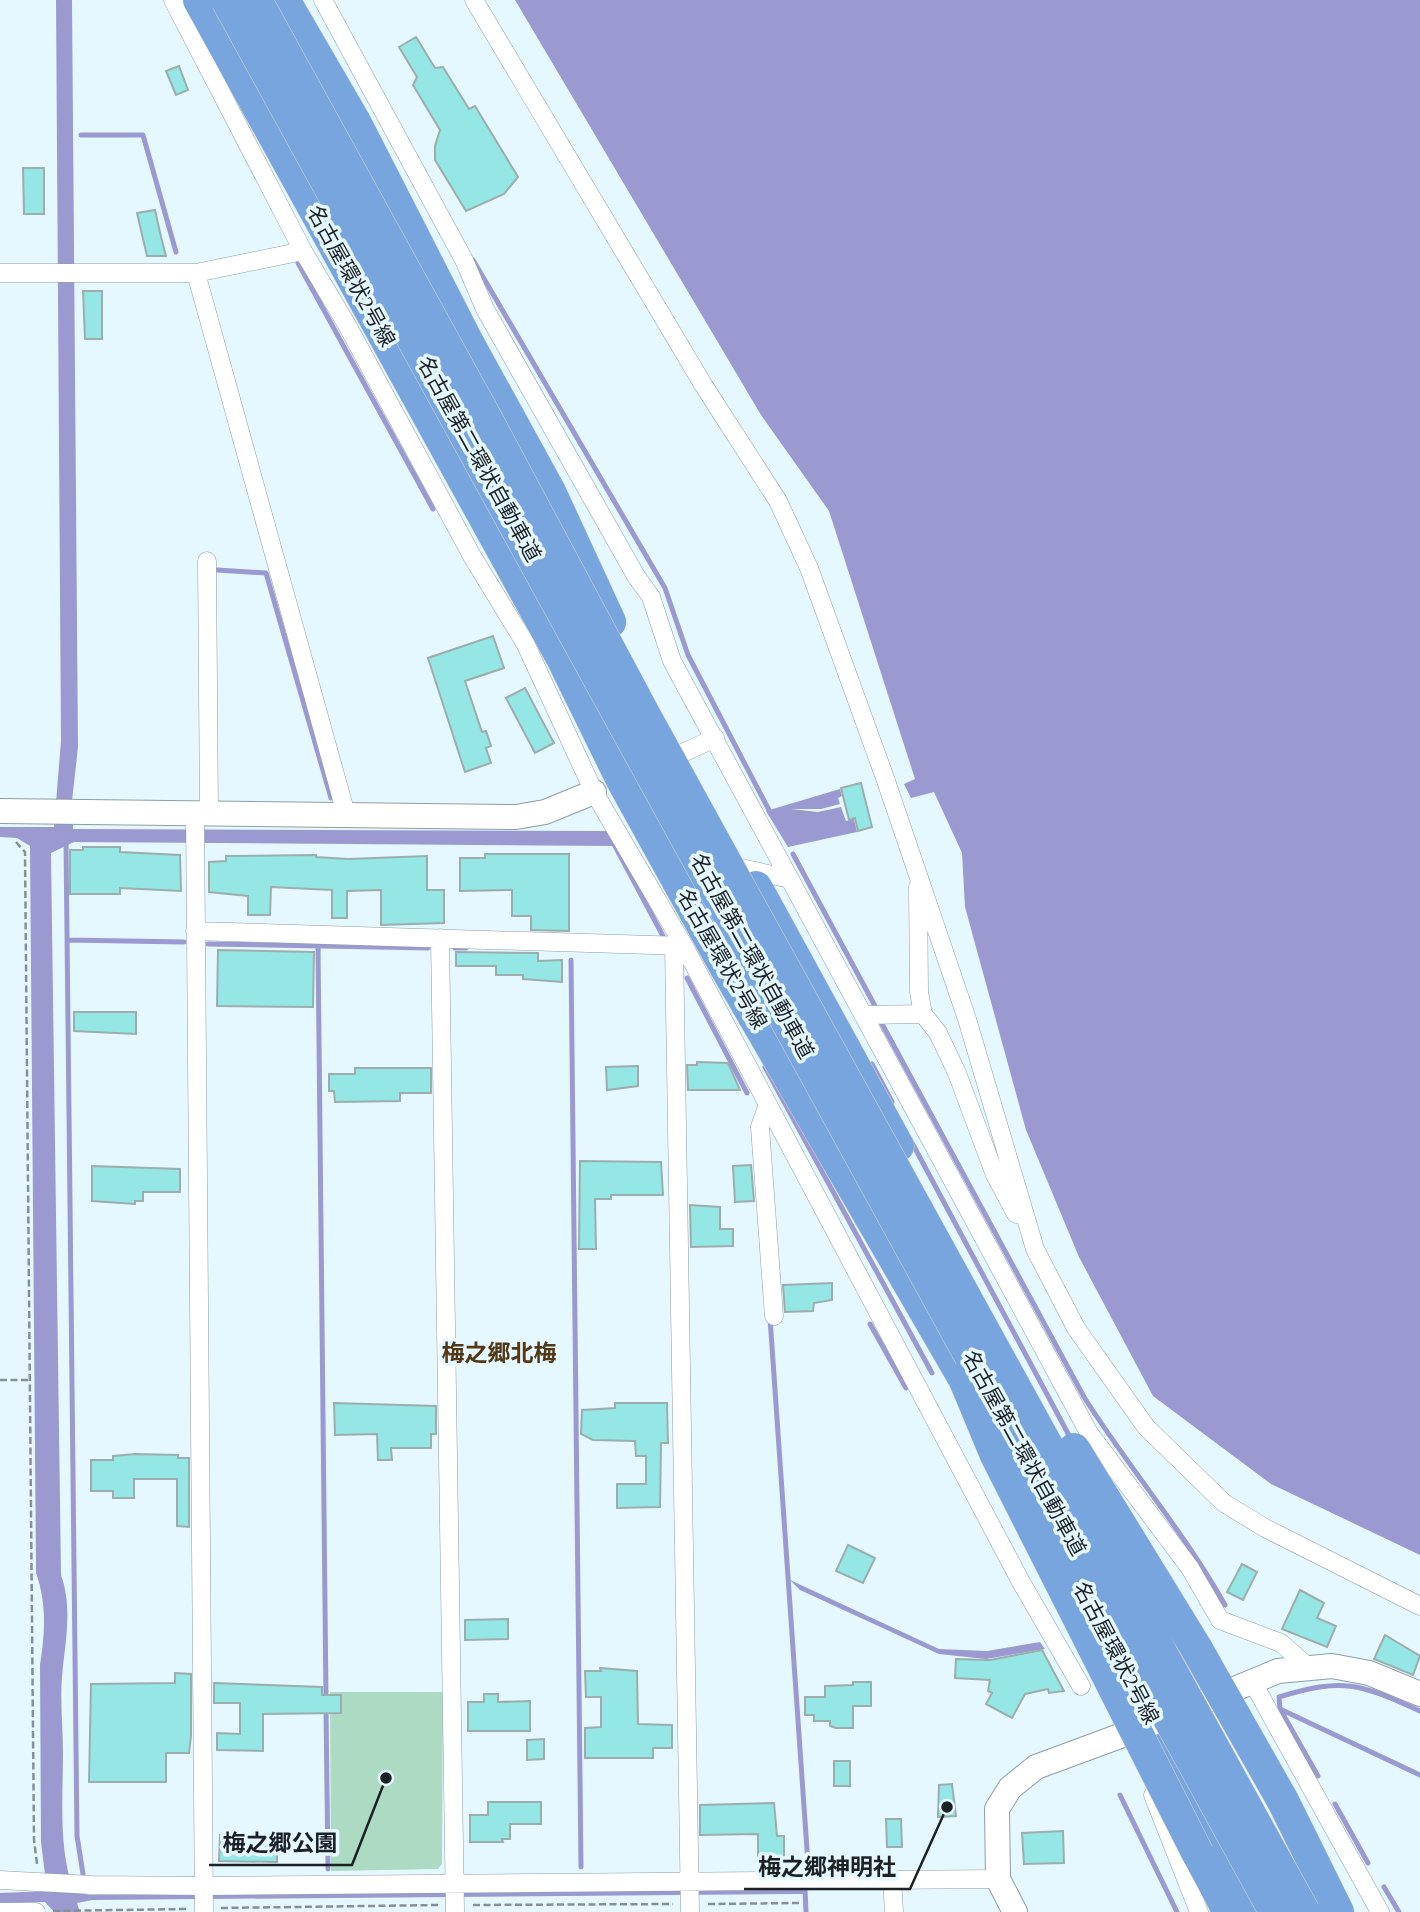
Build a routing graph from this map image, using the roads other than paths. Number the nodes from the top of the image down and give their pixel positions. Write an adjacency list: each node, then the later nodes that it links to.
1 (173, 0): 8 (street)
2 (199, 0): 13 (highway, 名古屋環状2号線)
3 (227, 0): 31 (highway, 名古屋第二環状自動車道, bridge)
4 (256, 0): 31 (highway, 名古屋第二環状自動車道, bridge)
5 (284, 0): 15 (highway)
6 (323, 0): 14 (street)
7 (474, 0): 21 (street)
8 (303, 251): 10 (street); 12 (street)
9 (0, 273): 10 (street)
10 (196, 273): 18 (street)
11 (207, 561): 19 (street)
12 (525, 643): 13 (street); 16 (street)
13 (562, 658): 16 (highway, 名古屋環状2号線)
14 (715, 738): 15 (street); 22 (street)
15 (679, 755): 16 (street); 20 (highway)
16 (608, 786): 18 (street); 25 (street); 26 (highway, 名古屋環状2号線)
17 (0, 811): 19 (street)
18 (346, 814): 19 (street)
19 (200, 817): 23 (street)
20 (746, 869): 22 (street); 41 (highway)
21 (918, 873): 27 (street); 32 (street)
22 (790, 879): 28 (street)
23 (195, 931): 24 (street); 49 (street)
24 (440, 938): 25 (street); 48 (street)
25 (679, 946): 29 (street); 47 (street)
26 (727, 970): 29 (street); 35 (highway, 名古屋環状2号線)
27 (923, 1014): 28 (street); 32 (street)
28 (863, 1015): 37 (street)
29 (746, 1067): 30 (street)
30 (767, 1107): 33 (street); 34 (street)
31 (909, 1216): 55 (highway, bridge); 57 (highway, 名古屋第二環状自動車道, bridge); 58 (highway, 名古屋第二環状自動車道, bridge); 60 (highway, bridge)
32 (1035, 1249): 36 (street)
33 (774, 1316)
34 (1021, 1582): 35 (street); 39 (street)
35 (1089, 1602): 42 (highway, 名古屋環状2号線)
36 (1420, 1606)
37 (1307, 1666): 38 (street); 40 (street)
38 (1252, 1681): 41 (street); 61 (street)
39 (1081, 1686)
40 (1420, 1694)
41 (1199, 1704): 42 (street); 59 (highway)
42 (1141, 1728): 44 (street); 54 (street); 56 (highway, 名古屋環状2号線)
43 (892, 1879): 44 (street); 47 (street); 52 (street)
44 (998, 1879): 53 (street)
45 (0, 1880): 46 (street)
46 (37, 1881): 49 (street); 50 (street)
47 (689, 1895): 48 (street)
48 (455, 1896): 49 (street)
49 (204, 1900)
50 (38, 1910): 51 (street)
51 (0, 1912)
52 (894, 1912)
53 (1015, 1912)
54 (1199, 1912)
55 (1229, 1912)
56 (1256, 1912)
57 (1275, 1912)
58 (1304, 1912)
59 (1312, 1912)
60 (1338, 1912)
61 (1380, 1912)

